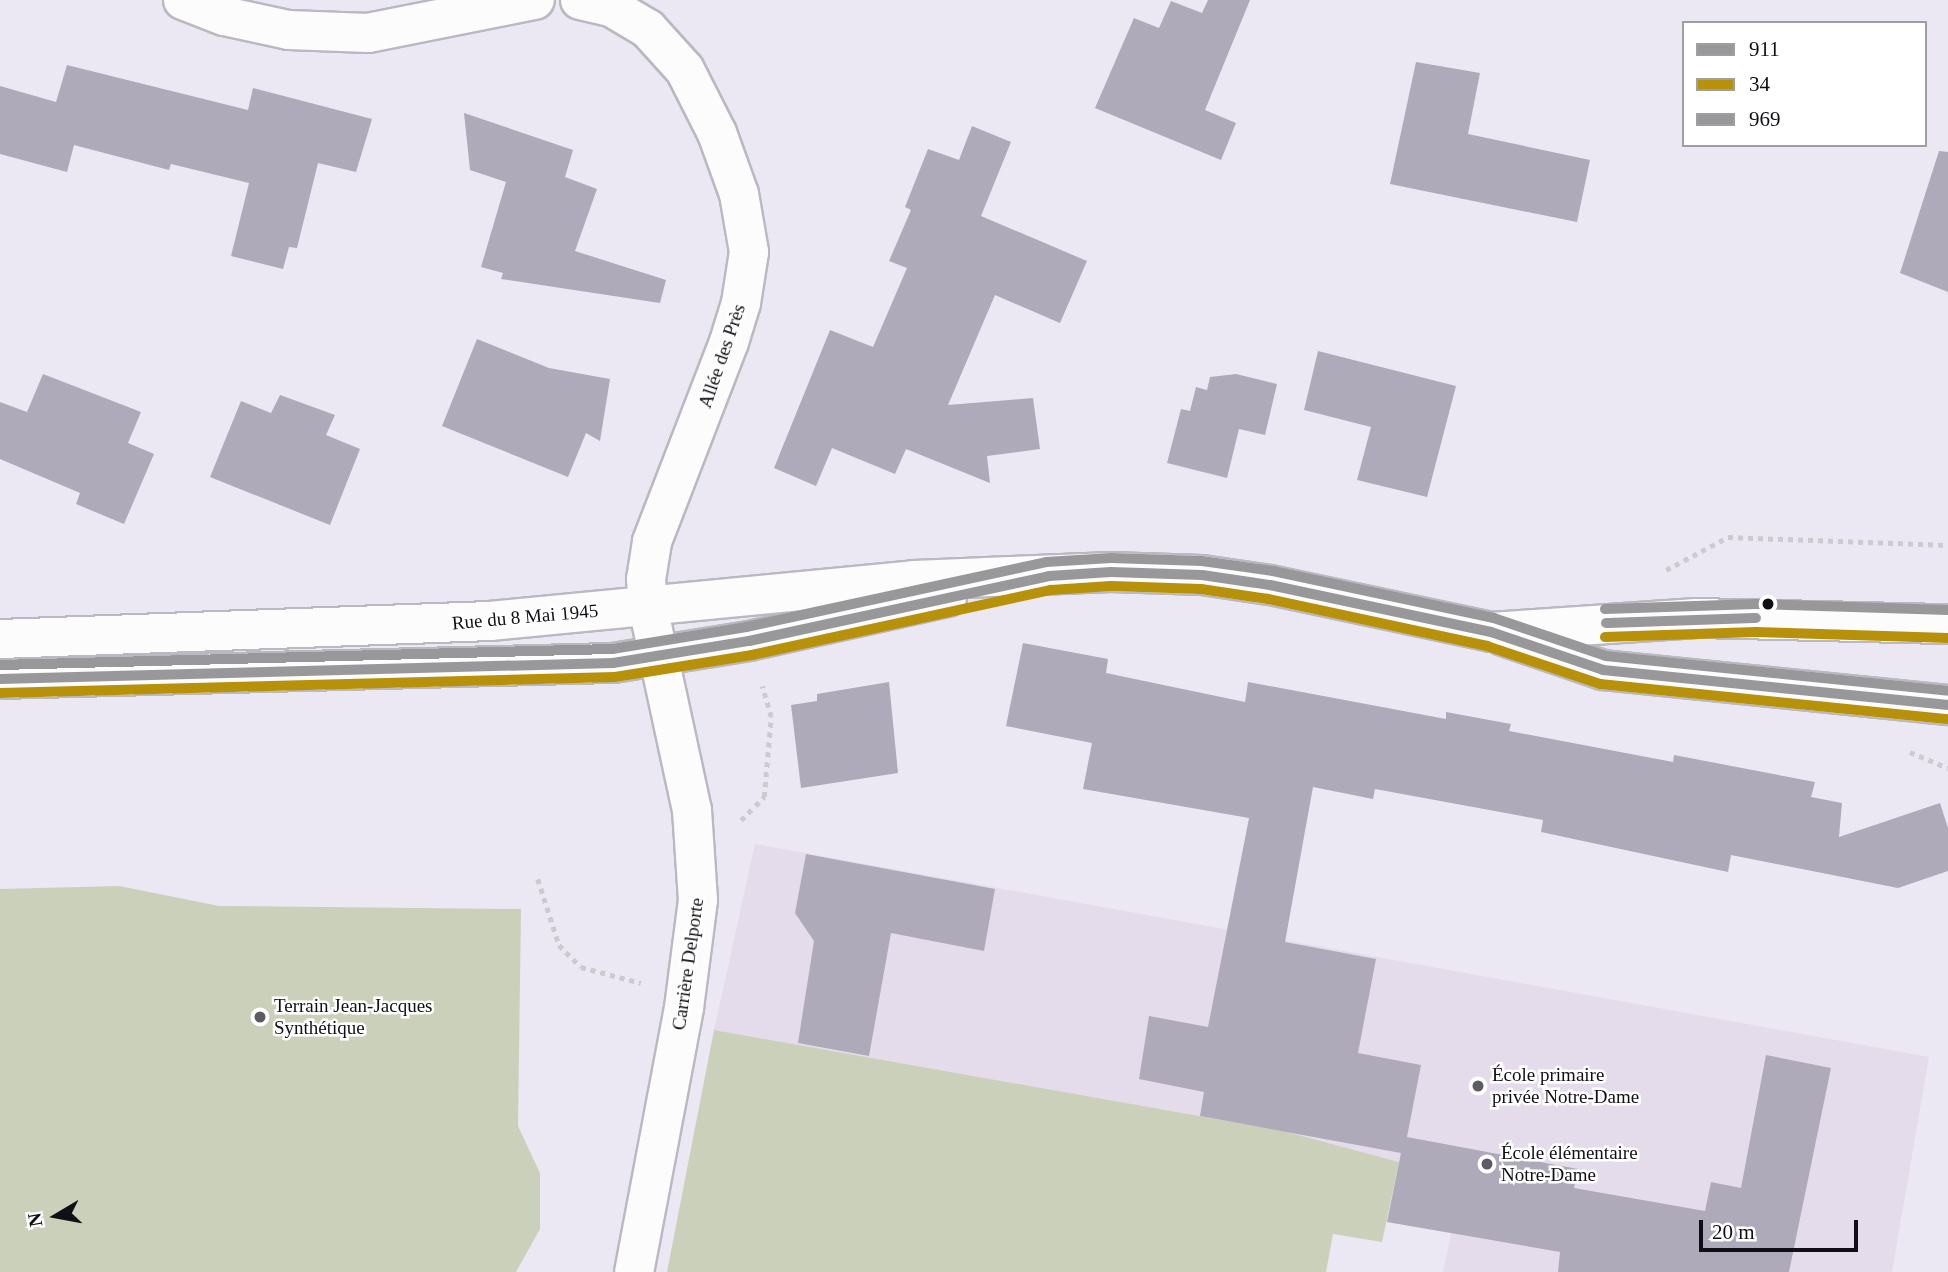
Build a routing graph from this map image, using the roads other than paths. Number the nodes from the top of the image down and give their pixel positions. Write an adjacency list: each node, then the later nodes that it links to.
1 (183, 0): 2 (main road)
2 (535, 0)
3 (603, 2): 5 (main road, Allée des Près)
4 (1049, 576): 5 (main road, Rue du 8 Mai 1945); 7 (main road, Rue du 8 Mai 1945); 9 (main road, Rue du 8 Mai 1945)
5 (648, 607): 8 (main road, Rue du 8 Mai 1945); 9 (main road, Allée des Près)
6 (1948, 624): 7 (main road, Rue du 8 Mai 1945)
7 (1491, 632): 11 (main road, Rue du 8 Mai 1945)
8 (0, 639)
9 (658, 657): 10 (main road, Rue du 8 Mai 1945); 12 (main road, Carrière Delporte)
10 (0, 679)
11 (1948, 705)
12 (634, 1272)

